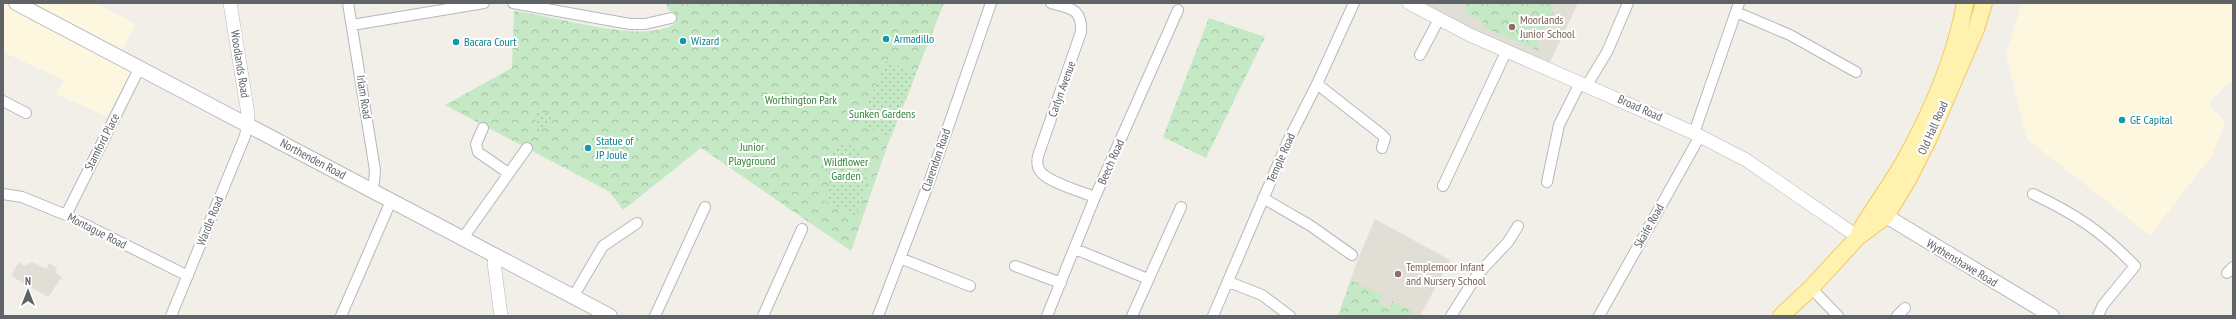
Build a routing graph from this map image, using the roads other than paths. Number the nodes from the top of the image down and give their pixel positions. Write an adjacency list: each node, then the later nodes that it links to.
1 (16, 3): 20 (main road, Northenden Road)
2 (230, 3): 26 (street, Woodlands Road)
3 (348, 3): 17 (street, Irlam Road)
4 (484, 3): 17 (street)
5 (512, 3): 15 (street)
6 (991, 3): 53 (street, Clarendon Road)
7 (1051, 3): 37 (street, Carlyn Avenue)
8 (1354, 3): 22 (street, Temple Road)
9 (1409, 3): 16 (street, Broad Road)
10 (1628, 3): 23 (street)
11 (1965, 3): 42 (main road, Old Hall Road)
12 (1984, 3): 43 (main road, Old Hall Road)
13 (1737, 8): 21 (street); 28 (street, Skaife Road)
14 (1178, 10): 37 (street, Beech Road)
15 (671, 18)
16 (1439, 19): 18 (street, Broad Road); 19 (street)
17 (352, 25): 34 (street, Irlam Road)
18 (1506, 52): 23 (street, Broad Road); 33 (street)
19 (1420, 55)
20 (139, 69): 26 (main road, Northenden Road); 44 (street, Stamford Place)
21 (1856, 72)
22 (1317, 84): 30 (street); 38 (street, Temple Road)
23 (1584, 84): 28 (street, Broad Road); 32 (street)
24 (3, 101): 25 (street)
25 (26, 113)
26 (247, 125): 34 (main road, Northenden Road); 55 (street, Wardle Road)
27 (483, 128): 31 (street)
28 (1697, 134): 48 (street, Broad Road); 75 (street, Skaife Road)
29 (527, 148): 31 (street)
30 (1382, 148)
31 (508, 173): 49 (street)
32 (1546, 182)
33 (1442, 186)
34 (370, 190): 39 (main road, Northenden Road)
35 (3, 194): 44 (street, Montague Road)
36 (2033, 194): 80 (street)
37 (1095, 198): 50 (street, Beech Road)
38 (1263, 198): 51 (street); 57 (street, Temple Road)
39 (391, 201): 49 (main road, Northenden Road); 64 (street)
40 (705, 207): 67 (street)
41 (1181, 207): 56 (street)
42 (1872, 208): 43 (main road, Wythenshawe Road); 48 (main road, Old Hall Road)
43 (1886, 216): 48 (main road, Old Hall Road); 79 (main road, Wythenshawe Road)
44 (70, 217): 55 (street, Montague Road)
45 (637, 223): 61 (street)
46 (1518, 226): 74 (street)
47 (802, 229): 68 (street)
48 (1858, 237): 60 (main road, Old Hall Road)
49 (463, 238): 52 (main road, Northenden Road)
50 (1075, 249): 56 (street); 58 (street, Beech Road)
51 (1352, 255)
52 (497, 256): 61 (main road, Northenden Road); 65 (street)
53 (900, 258): 59 (street); 69 (street, Clarendon Road)
54 (1015, 266): 58 (street)
55 (188, 276): 63 (street, Wardle Road)
56 (1148, 279): 71 (street)
57 (1229, 282): 72 (street, Temple Road); 73 (street)
58 (1061, 283): 70 (street, Beech Road)
59 (970, 286)
60 (1811, 288): 76 (main road, Old Hall Road); 77 (street)
61 (573, 296): 66 (main road, Northenden Road)
62 (1905, 308): 78 (street)
63 (172, 316)
64 (341, 316)
65 (501, 316)
66 (610, 316)
67 (655, 316)
68 (763, 316)
69 (878, 316)
70 (1047, 316)
71 (1132, 316)
72 (1214, 316)
73 (1290, 316)
74 (1451, 316)
75 (1599, 316)
76 (1781, 316)
77 (1838, 316)
78 (1897, 316)
79 (2052, 316)
80 (2098, 316)

